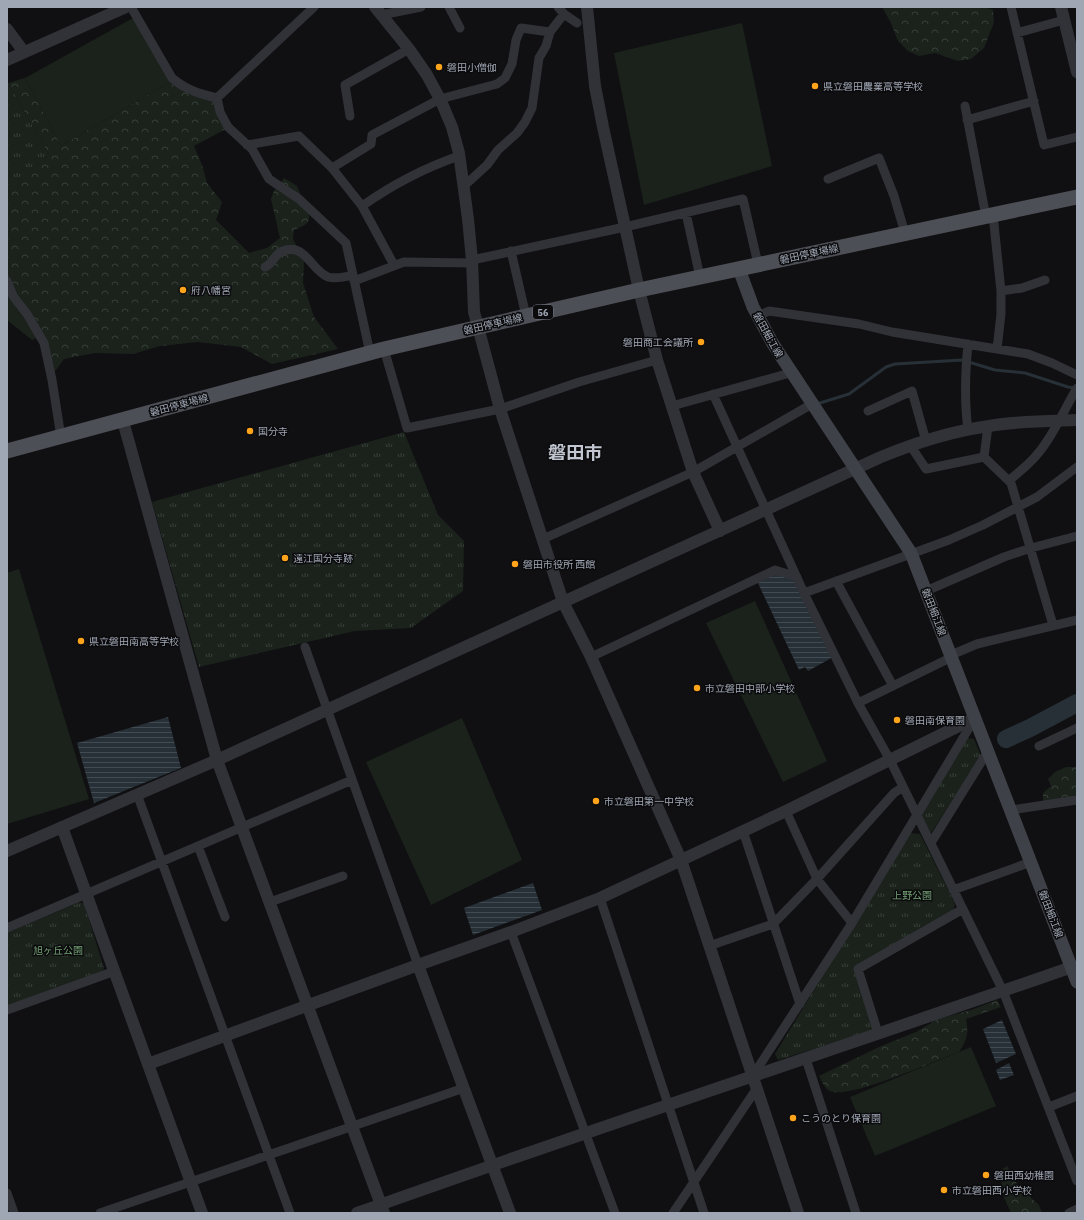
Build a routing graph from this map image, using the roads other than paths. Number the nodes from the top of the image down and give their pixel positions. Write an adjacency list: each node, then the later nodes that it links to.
1 (126, 7): 19 (street)
2 (131, 7): 22 (street)
3 (314, 7): 22 (street)
4 (421, 7): 10 (street)
5 (449, 7): 14 (street)
6 (558, 7): 11 (street)
7 (587, 7): 38 (street)
8 (1011, 7): 17 (street)
9 (1061, 7): 12 (street)
10 (378, 11): 18 (street)
11 (564, 14): 13 (street); 16 (street)
12 (1064, 20): 17 (street); 21 (street)
13 (577, 24)
14 (460, 28)
15 (7, 29): 19 (street)
16 (550, 32): 23 (street); 33 (street)
17 (1017, 32): 24 (street)
18 (408, 49): 23 (street); 26 (street)
19 (24, 52): 20 (street)
20 (7, 60)
21 (1077, 72)
22 (217, 98): 29 (street)
23 (440, 99): 30 (street); 31 (street)
24 (1034, 101): 27 (street); 28 (street)
25 (965, 106): 27 (street)
26 (350, 116)
27 (967, 120): 37 (street)
28 (1077, 137)
29 (248, 145): 31 (street); 47 (street)
30 (459, 156): 33 (street); 35 (street)
31 (332, 168): 35 (street)
32 (828, 179): 39 (street)
33 (464, 186): 41 (street)
34 (1077, 197): 37 (main road, 磐田停車場線 / 56)
35 (362, 206): 43 (street)
36 (686, 213): 38 (street); 42 (street); 46 (street)
37 (990, 216): 39 (main road, 磐田停車場線 / 56); 51 (street)
38 (625, 227): 40 (street); 50 (street)
39 (905, 233): 42 (main road, 磐田停車場線 / 56)
40 (511, 251): 41 (street); 52 (street)
41 (472, 261): 43 (street); 54 (street)
42 (758, 264): 45 (main road, 磐田停車場線 / 56)
43 (394, 265): 47 (street)
44 (265, 267): 47 (street)
45 (739, 269): 46 (main road, 磐田停車場線 / 56); 53 (main road, 磐田細江線)
46 (700, 277): 50 (main road, 磐田停車場線 / 56)
47 (353, 278): 57 (street)
48 (1045, 280): 51 (street)
49 (7, 281): 72 (street)
50 (639, 290): 52 (main road, 磐田停車場線 / 56); 58 (street)
51 (1001, 291): 56 (street)
52 (526, 316): 54 (main road, 磐田停車場線 / 56)
53 (758, 316): 55 (street); 59 (main road, 磐田細江線)
54 (478, 327): 57 (main road, 磐田停車場線 / 56); 65 (street)
55 (968, 344): 56 (street); 71 (street)
56 (997, 349): 60 (street)
57 (377, 351): 65 (street); 69 (main road, 磐田停車場線 / 56)
58 (657, 360): 64 (street); 65 (street)
59 (790, 373): 62 (street); 63 (main road, 磐田細江線)
60 (1077, 375)
61 (1077, 388): 67 (street)
62 (713, 394): 64 (street); 75 (street)
63 (812, 404): 75 (street); 79 (main road, 磐田細江線)
64 (672, 406): 80 (street)
65 (500, 409): 86 (street)
66 (868, 411): 73 (street)
67 (1058, 420): 68 (street); 70 (street); 81 (street)
68 (1077, 420)
69 (123, 421): 72 (main road, 磐田停車場線 / 56); 106 (street)
70 (988, 426): 71 (street); 77 (street)
71 (968, 430): 73 (street)
72 (61, 437): 76 (main road, 磐田停車場線 / 56)
73 (926, 441): 74 (street)
74 (910, 445): 77 (street); 79 (street)
75 (737, 446): 80 (street); 83 (street)
76 (10, 448)
77 (984, 457): 81 (street)
78 (1077, 467): 82 (street)
79 (856, 469): 83 (street); 88 (main road, 磐田細江線)
80 (693, 472): 84 (street); 86 (street)
81 (1009, 481): 82 (street)
82 (1018, 508): 87 (street); 88 (street)
83 (767, 509): 84 (street); 89 (street)
84 (720, 531): 93 (street)
85 (1077, 536): 87 (street)
86 (543, 539): 93 (street)
87 (1030, 548): 91 (street); 95 (street)
88 (911, 553): 90 (street); 91 (main road, 磐田細江線)
89 (797, 577): 92 (street); 98 (street)
90 (836, 581): 92 (street); 99 (street)
91 (926, 591): 97 (main road, 磐田細江線)
92 (804, 593): 100 (street)
93 (563, 602): 98 (street); 101 (street)
94 (1077, 620): 95 (street)
95 (1053, 626): 97 (street)
96 (305, 647): 101 (street)
97 (951, 656): 99 (street); 102 (main road, 磐田細江線)
98 (591, 657): 121 (street)
99 (893, 686): 100 (street)
100 (858, 703): 107 (street)
101 (327, 710): 106 (street); 108 (street)
102 (975, 718): 105 (main road, 磐田細江線); 107 (street); 114 (street)
103 (1077, 728): 104 (street)
104 (1039, 746)
105 (988, 751): 112 (main road, 磐田細江線); 118 (street)
106 (217, 760): 110 (street); 116 (street)
107 (890, 760): 109 (street); 113 (street)
108 (352, 780): 116 (street); 137 (street)
109 (903, 787): 114 (street); 125 (street)
110 (137, 794): 115 (street); 122 (street)
111 (1077, 800): 112 (street)
112 (1011, 810): 123 (main road, 磐田細江線)
113 (786, 811): 117 (street); 125 (street)
114 (917, 816): 118 (street); 132 (street)
115 (62, 827): 120 (street); 127 (street)
116 (242, 827): 119 (street); 129 (street)
117 (743, 831): 121 (street); 133 (street)
118 (930, 843): 126 (street)
119 (198, 846): 122 (street); 131 (street)
120 (7, 852)
121 (681, 860): 128 (street); 136 (street)
122 (162, 862): 127 (street); 146 (street)
123 (1031, 862): 126 (street); 138 (main road, 磐田細江線)
124 (343, 876): 129 (street)
125 (817, 879): 132 (street); 133 (street)
126 (953, 890): 130 (street)
127 (86, 894): 134 (street); 139 (street)
128 (600, 898): 135 (street); 153 (street)
129 (270, 902): 143 (street)
130 (962, 909): 141 (street); 145 (street)
131 (225, 917)
132 (852, 923): 142 (street)
133 (773, 924): 136 (street); 142 (street)
134 (7, 928)
135 (511, 932): 137 (street); 156 (street)
136 (710, 946): 149 (street)
137 (418, 965): 143 (street); 150 (street)
138 (1074, 967): 140 (main road, 磐田細江線); 141 (street)
139 (115, 971): 144 (street); 148 (street)
140 (1077, 982)
141 (1003, 991): 145 (street); 154 (street)
142 (800, 1004): 149 (street)
143 (308, 1006): 146 (street); 155 (street)
144 (7, 1010)
145 (878, 1033): 147 (street)
146 (226, 1037): 148 (street); 157 (street)
147 (806, 1059): 149 (street); 175 (street)
148 (148, 1064): 160 (street)
149 (752, 1077): 151 (street); 153 (street)
150 (464, 1088): 155 (street); 158 (street)
151 (757, 1088): 161 (street); 174 (street)
152 (1077, 1096): 154 (street)
153 (668, 1106): 156 (street); 161 (street)
154 (1049, 1107): 159 (street)
155 (352, 1126): 157 (street); 163 (street)
156 (586, 1133): 158 (street); 171 (street)
157 (269, 1154): 160 (street); 168 (street)
158 (492, 1164): 163 (street); 170 (street)
159 (1077, 1181)
160 (190, 1182): 166 (street); 167 (street)
161 (694, 1183): 172 (street); 173 (street)
162 (7, 1193): 165 (street)
163 (383, 1209): 169 (street)
164 (1077, 1209): 176 (street)
165 (14, 1213)
166 (100, 1213)
167 (202, 1213)
168 (290, 1213)
169 (357, 1213)
170 (510, 1213)
171 (615, 1213)
172 (673, 1213)
173 (704, 1213)
174 (798, 1213)
175 (856, 1213)
176 (1069, 1213)

